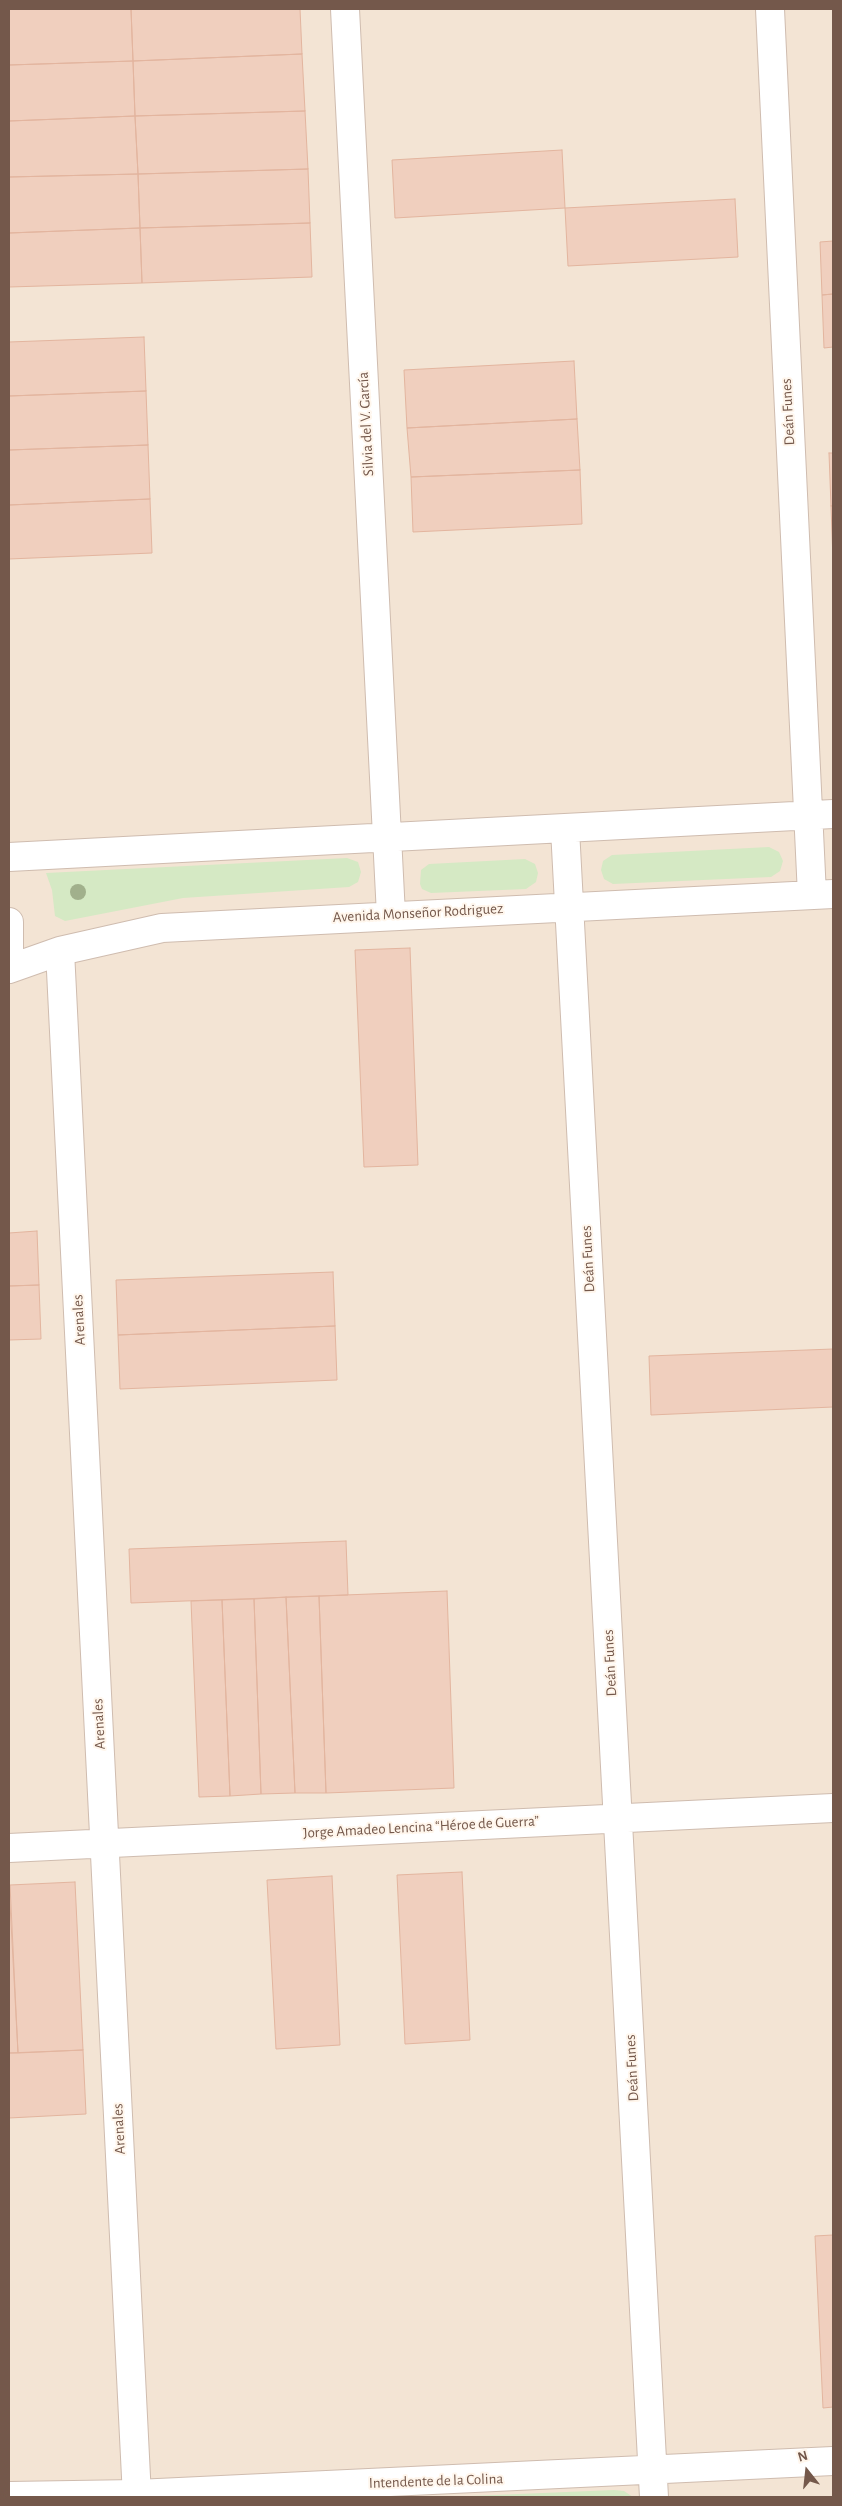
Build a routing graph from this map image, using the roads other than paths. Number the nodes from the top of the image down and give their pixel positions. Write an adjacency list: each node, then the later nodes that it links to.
1 (345, 9): 6 (street, Silvia del V. García)
2 (770, 9): 4 (street, Deán Funes)
3 (833, 814): 4 (street)
4 (806, 815): 5 (street); 8 (street, Deán Funes)
5 (565, 829): 6 (street); 9 (street, Deán Funes)
6 (387, 838): 7 (street); 10 (street, Silvia del V. García)
7 (9, 857)
8 (822, 894): 9 (street, Avenida Monseñor Rodriguez)
9 (569, 906): 10 (street, Avenida Monseñor Rodriguez); 16 (street, Deán Funes)
10 (390, 915): 12 (street, Avenida Monseñor Rodriguez)
11 (9, 922): 13 (street)
12 (60, 951): 14 (street, Avenida Monseñor Rodriguez); 17 (street, Arenales)
13 (9, 953)
14 (9, 969)
15 (833, 1808): 16 (street, Jorge Amadeo Lencina “Héroe de Guerra”)
16 (618, 1817): 17 (street, Jorge Amadeo Lencina “Héroe de Guerra”); 20 (street, Deán Funes)
17 (105, 1843): 18 (street, Jorge Amadeo Lencina “Héroe de Guerra”); 21 (street, Arenales)
18 (9, 1848)
19 (833, 2461): 20 (street, Intendente de la Colina)
20 (654, 2484): 21 (street, Intendente de la Colina)
21 (137, 2495): 22 (street, Intendente de la Colina)
22 (9, 2496)

